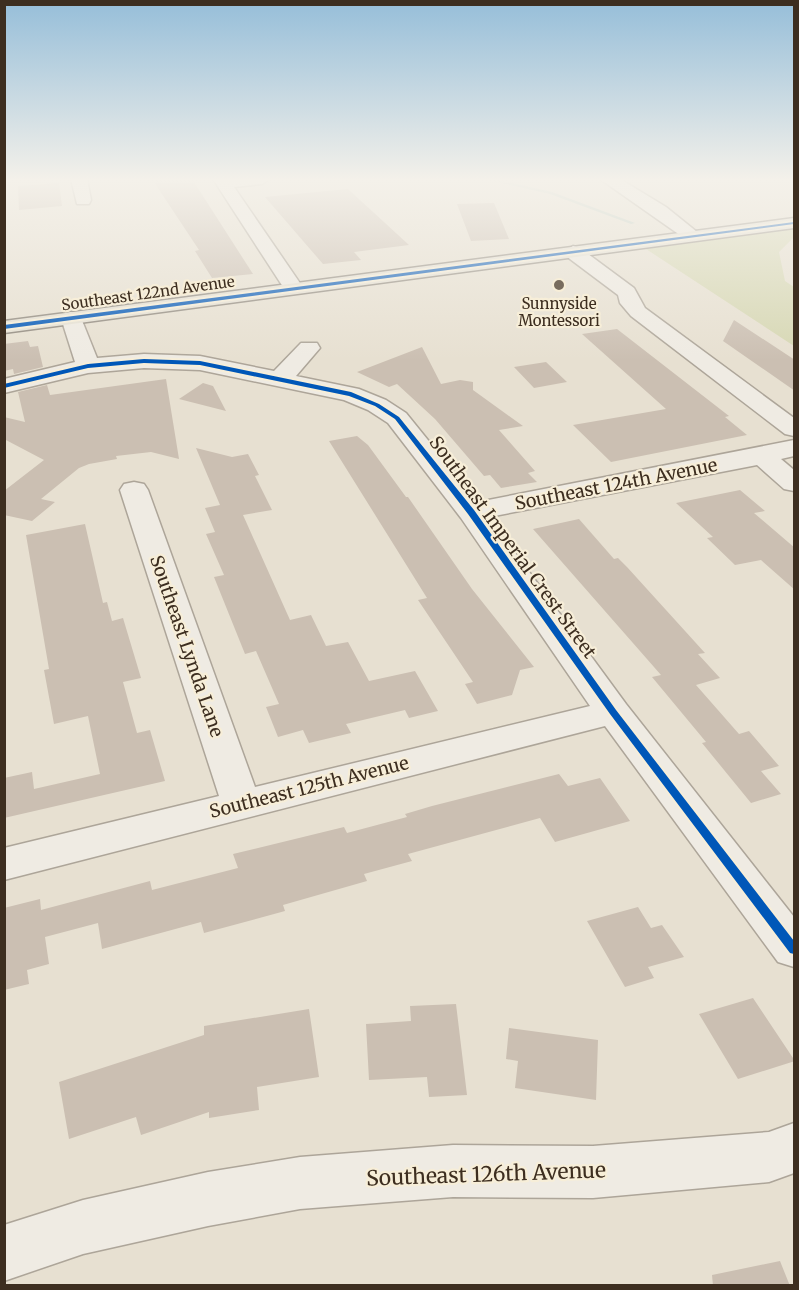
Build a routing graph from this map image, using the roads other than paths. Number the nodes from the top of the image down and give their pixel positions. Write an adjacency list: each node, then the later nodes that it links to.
1 (261, 239): 4 (street)
2 (669, 239): 3 (main road, Southeast 122nd Avenue)
3 (573, 252): 4 (main road, Southeast 122nd Avenue); 11 (street)
4 (294, 289): 5 (main road, Southeast 122nd Avenue)
5 (71, 318): 6 (main road, Southeast 122nd Avenue); 8 (street)
6 (4, 327)
7 (309, 348): 9 (street)
8 (88, 366): 9 (street, Southeast Imperial Crest Street); 10 (street, Southeast Imperial Crest Street)
9 (281, 378): 16 (street, Southeast Imperial Crest Street)
10 (4, 386)
11 (795, 429)
12 (795, 448): 13 (street, Southeast 124th Avenue)
13 (762, 456): 14 (street); 16 (street, Southeast 124th Avenue)
14 (795, 483)
15 (134, 490): 18 (street, Southeast Lynda Lane)
16 (471, 512): 17 (street, Southeast Imperial Crest Street)
17 (613, 712): 18 (street, Southeast 125th Avenue); 20 (street, Southeast Imperial Crest Street)
18 (241, 803): 19 (street, Southeast 125th Avenue)
19 (4, 864)
20 (795, 950)
21 (795, 1148): 22 (street, Southeast 126th Avenue)
22 (4, 1253)

